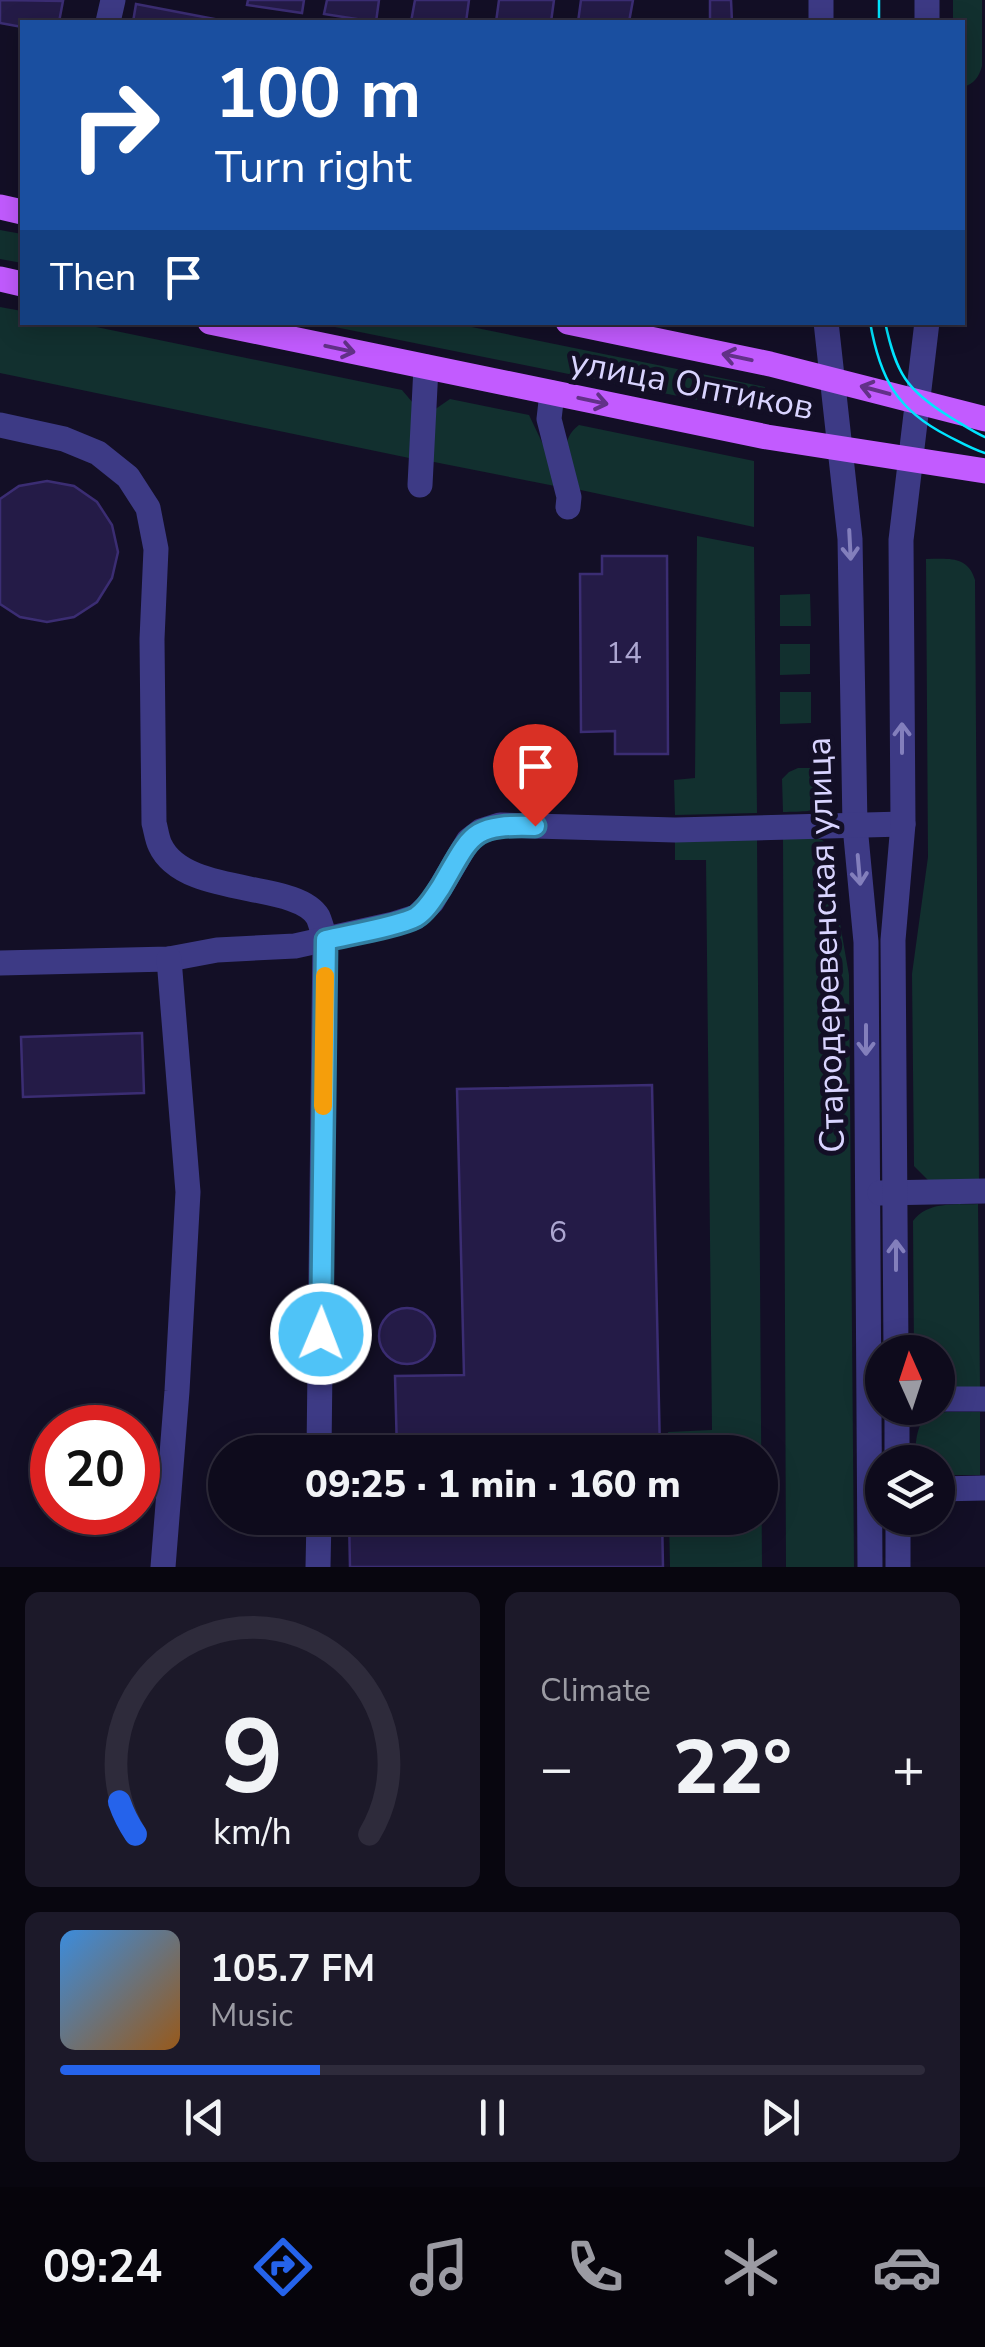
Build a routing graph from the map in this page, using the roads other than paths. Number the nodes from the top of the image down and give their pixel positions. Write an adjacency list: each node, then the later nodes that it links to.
1 (224, 325): 5 (main road, улица Оптиков, one-way to 5)
2 (582, 325): 6 (main road, улица Оптиков, one-way to 2)
3 (826, 325): 6 (street, Стародеревенская улица)
4 (927, 325): 8 (street, Стародеревенская улица)
5 (426, 367): 7 (main road, улица Оптиков); 14 (street)
6 (832, 379): 8 (main road, улица Оптиков, one-way to 6); 11 (street, Стародеревенская улица)
7 (552, 392): 11 (main road, улица Оптиков, one-way to 11); 15 (street)
8 (918, 402): 9 (main road, улица Оптиков); 12 (street, Стародеревенская улица)
9 (985, 419)
10 (0, 425): 18 (street)
11 (840, 448): 12 (main road, улица Оптиков); 17 (street, Стародеревенская улица, one-way to 17)
12 (910, 459): 13 (main road, улица Оптиков); 16 (street, Стародеревенская улица, one-way to 12)
13 (985, 471)
14 (420, 485)
15 (568, 507)
16 (903, 824): 17 (street); 22 (street, Стародеревенская улица)
17 (855, 826): 18 (street); 23 (street, Стародеревенская улица, one-way to 23)
18 (326, 940): 19 (street); 28 (street)
19 (169, 958): 20 (street); 34 (street)
20 (0, 963)
21 (985, 1191): 22 (street)
22 (895, 1192): 23 (street); 25 (street, Стародеревенская улица, one-way to 22)
23 (867, 1193): 24 (street, Стародеревенская улица)
24 (873, 1335)
25 (896, 1335)
26 (985, 1399): 27 (street)
27 (955, 1400)
28 (319, 1435)
29 (985, 1488): 30 (street)
30 (955, 1489)
31 (318, 1535): 35 (street)
32 (872, 1535): 36 (street, Стародеревенская улица)
33 (898, 1535): 37 (street)
34 (164, 1567)
35 (318, 1567)
36 (870, 1567)
37 (898, 1567)

